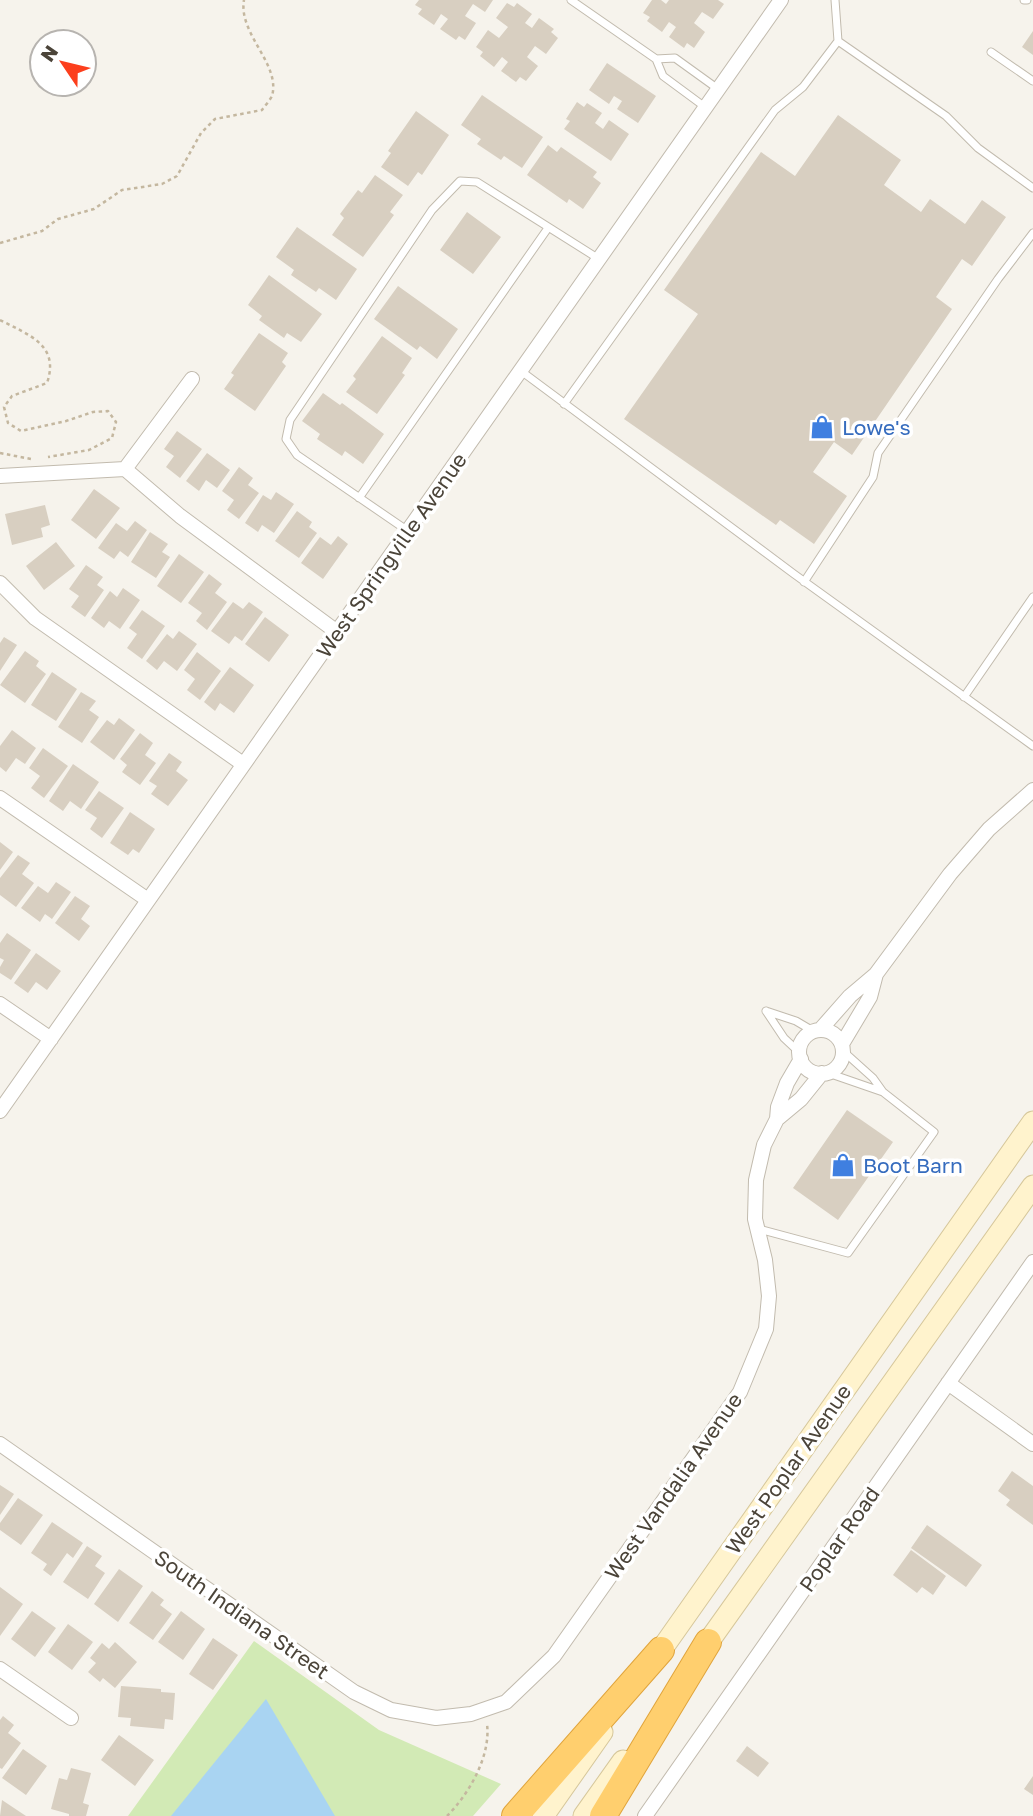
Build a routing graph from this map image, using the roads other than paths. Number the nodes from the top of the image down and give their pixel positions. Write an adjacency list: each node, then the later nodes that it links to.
1 (571, 0): 6 (lane)
2 (781, 0): 8 (street, West Springville Avenue)
3 (835, 0): 4 (lane)
4 (838, 41): 10 (lane); 16 (lane)
5 (991, 52): 7 (lane)
6 (656, 59): 8 (lane); 9 (lane)
7 (1033, 81)
8 (718, 89): 9 (street, West Springville Avenue)
9 (705, 108): 13 (street, West Springville Avenue)
10 (1033, 188)
11 (548, 228): 13 (lane); 19 (lane); 19 (lane)
12 (1033, 233): 21 (lane)
13 (599, 259): 14 (street, West Springville Avenue)
14 (520, 371): 16 (lane); 20 (street, West Springville Avenue)
15 (192, 379): 17 (street)
16 (564, 404): 21 (lane)
17 (125, 469): 18 (street); 24 (street)
18 (0, 475)
19 (359, 498): 20 (lane)
20 (408, 531): 24 (street, West Springville Avenue)
21 (804, 582): 25 (lane)
22 (0, 583): 27 (street)
23 (1033, 597): 25 (lane)
24 (337, 632): 27 (street, West Springville Avenue)
25 (964, 697): 26 (lane)
26 (1033, 746)
27 (243, 764): 30 (street, West Springville Avenue)
28 (1033, 790): 31 (street)
29 (0, 798): 30 (street)
30 (148, 900): 34 (street, West Springville Avenue)
31 (876, 974): 33 (street); 35 (street)
32 (0, 1004): 34 (street)
33 (817, 1030): 35 (street); 36 (street); 36 (lane)
34 (51, 1039): 39 (street, West Springville Avenue)
35 (843, 1048): 37 (street); 38 (lane)
36 (800, 1056): 37 (street); 40 (street, West Vandalia Avenue)
37 (825, 1073): 38 (lane); 40 (street, West Vandalia Avenue)
38 (883, 1092): 43 (lane)
39 (0, 1111)
40 (777, 1119): 43 (street, West Vandalia Avenue)
41 (1033, 1122): 49 (main road, West Poplar Avenue)
42 (1033, 1186): 48 (main road, West Poplar Avenue)
43 (757, 1229): 51 (street, West Vandalia Avenue)
44 (1033, 1262): 45 (street, Poplar Road)
45 (948, 1383): 47 (street); 57 (street, Poplar Road)
46 (0, 1444): 51 (street, South Indiana Street)
47 (1033, 1444)
48 (708, 1642): 55 (main road, West Poplar Avenue); 56 (highway)
49 (661, 1650): 53 (highway); 54 (main road, West Poplar Avenue)
50 (0, 1670): 52 (street)
51 (506, 1702)
52 (71, 1718)
53 (516, 1816)
54 (543, 1816)
55 (584, 1816)
56 (603, 1816)
57 (645, 1816)

